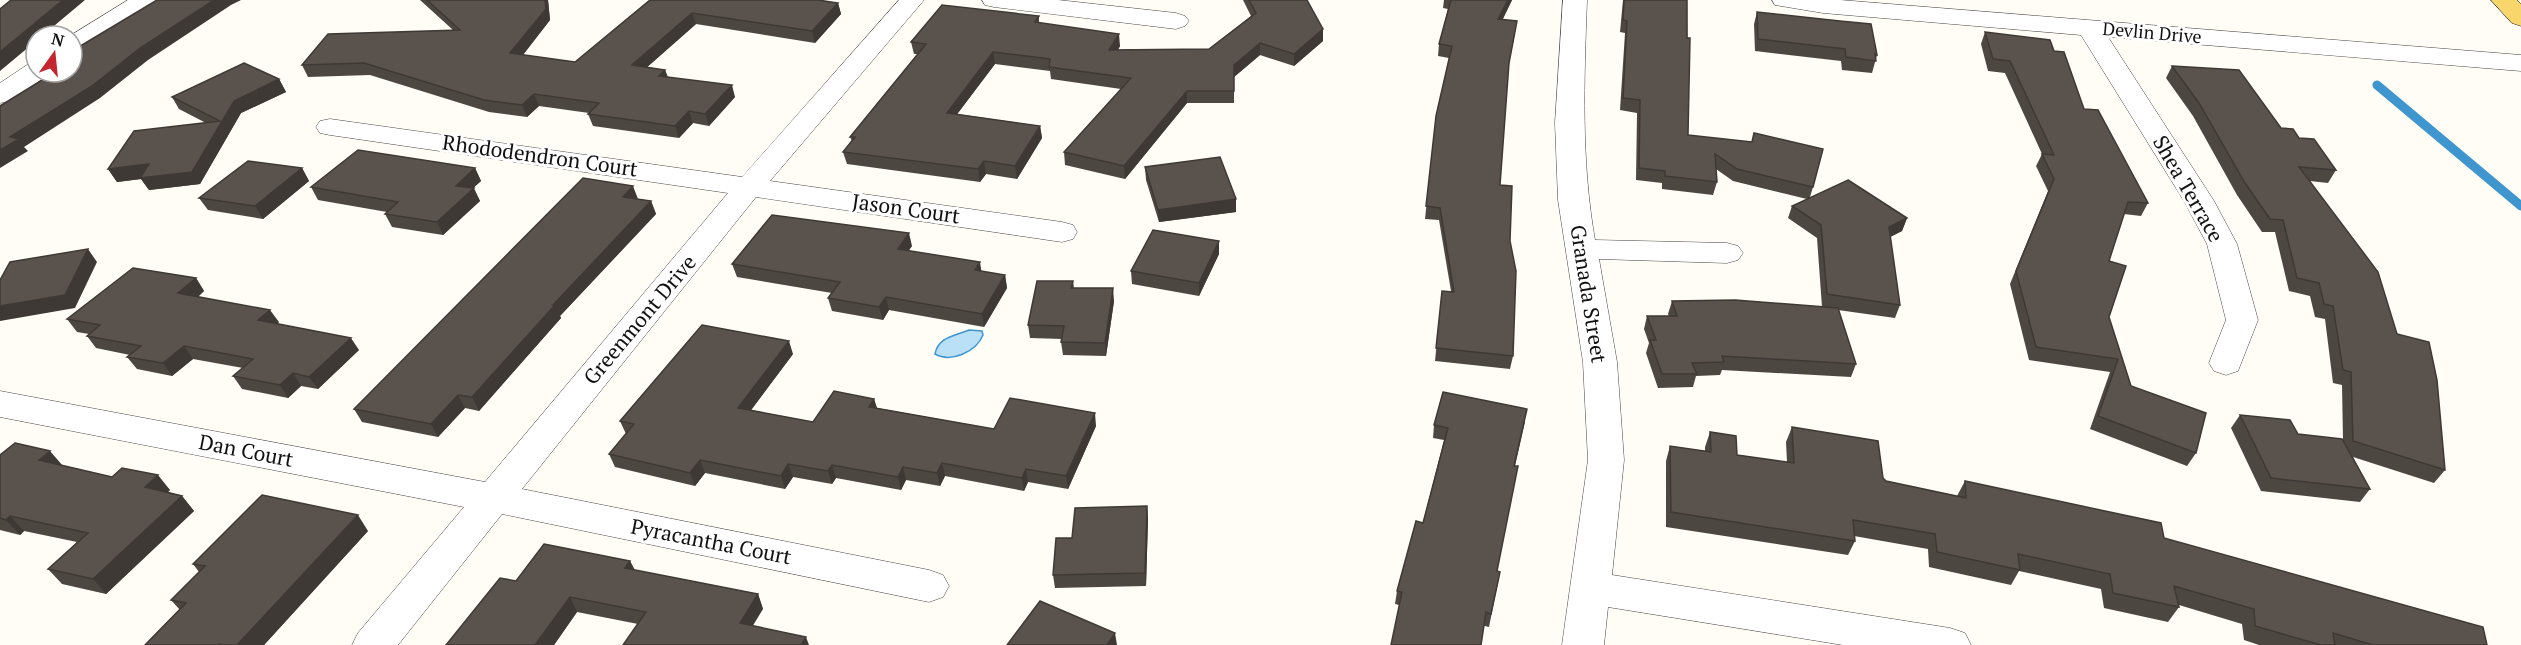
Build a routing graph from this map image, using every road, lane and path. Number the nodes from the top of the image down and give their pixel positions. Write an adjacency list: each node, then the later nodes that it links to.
1 (145, 0): 12 (street)
2 (912, 0): 17 (street, Greenmont Drive)
3 (994, 0): 9 (street)
4 (1575, 0): 19 (street, Granada Street)
5 (1784, 0): 10 (street, Devlin Drive)
6 (2012, 0): 10 (street)
7 (2503, 0): 8 (main road)
8 (2521, 18)
9 (1176, 21)
10 (2023, 23): 11 (street, Devlin Drive)
11 (2090, 28): 13 (street, Devlin Drive); 21 (street, Shea Terrace)
12 (84, 38)
13 (2521, 63)
14 (24, 79): 15 (street)
15 (0, 95)
16 (330, 127): 17 (street, Rhododendron Court)
17 (750, 186): 18 (street, Jason Court); 23 (street, Greenmont Drive)
18 (1062, 232)
19 (1581, 249): 20 (street); 25 (street, Granada Street)
20 (1727, 253)
21 (2226, 363)
22 (0, 404): 23 (street, Dan Court)
23 (493, 498): 24 (street, Pyracantha Court); 26 (street, Greenmont Drive)
24 (929, 586)
25 (1590, 588): 27 (street, Granada Street); 28 (street)
26 (373, 645)
27 (1583, 645)
28 (1950, 645)

